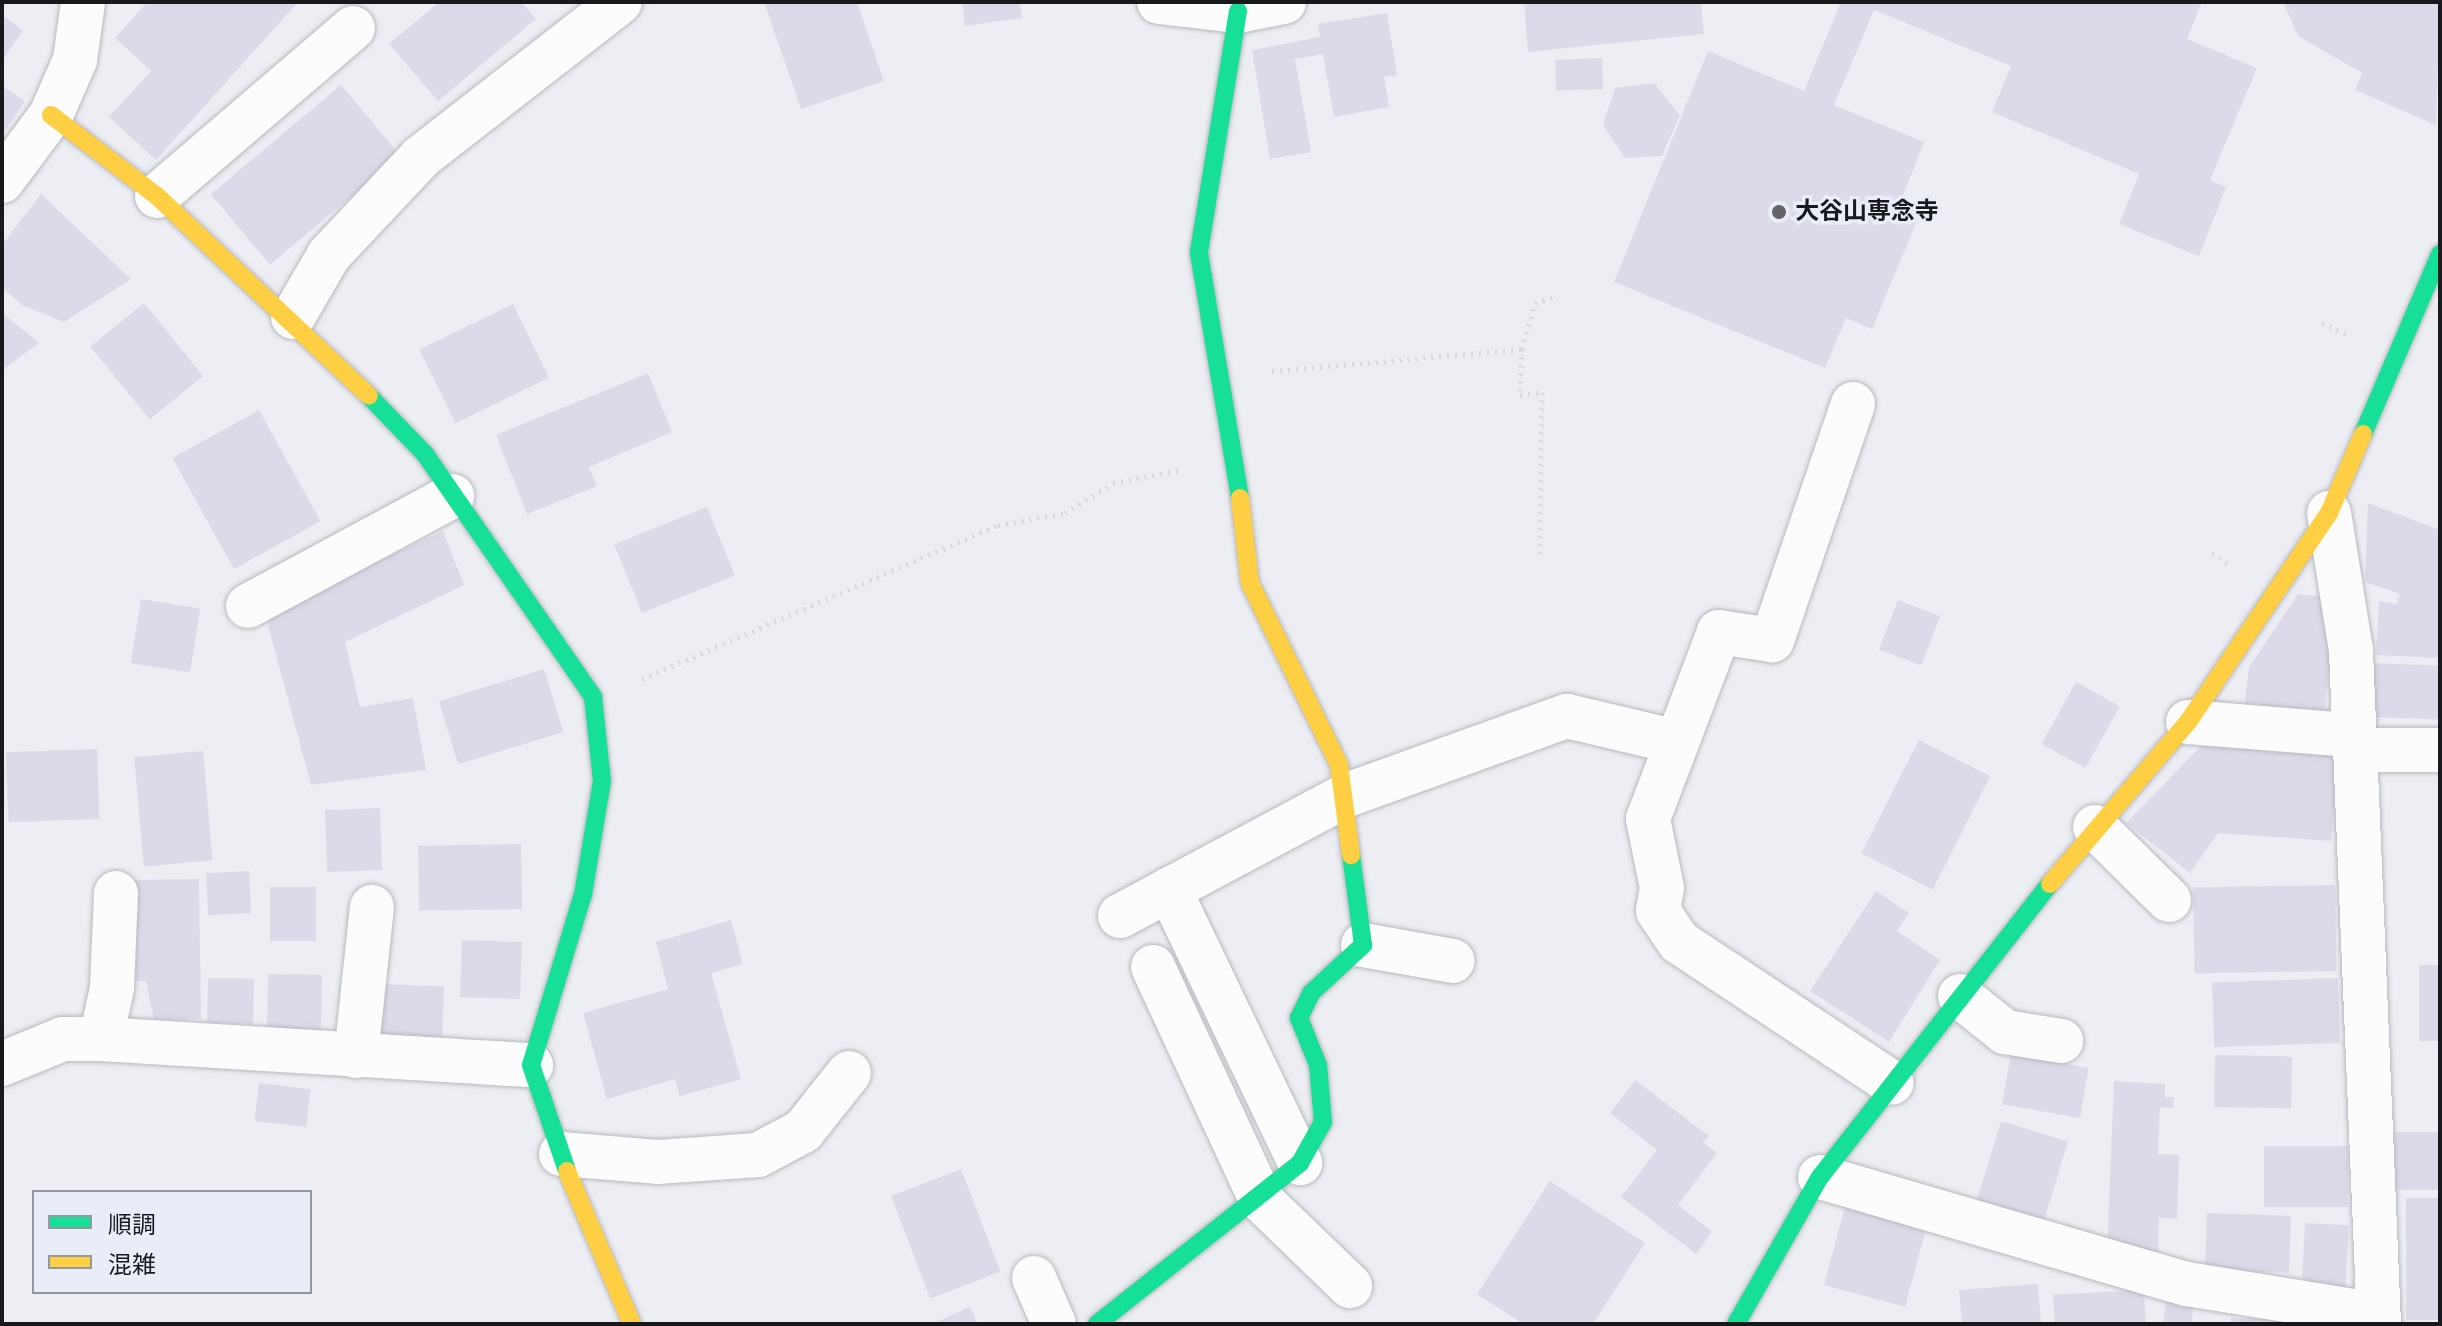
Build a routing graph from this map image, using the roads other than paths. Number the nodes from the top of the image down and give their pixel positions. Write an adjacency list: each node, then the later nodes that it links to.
1 (83, 2): 7 (street)
2 (620, 2): 11 (street)
3 (1159, 2): 5 (street)
4 (1284, 2): 5 (street)
5 (1238, 11): 20 (street)
6 (353, 28): 9 (street)
7 (51, 115): 8 (street); 9 (street)
8 (2, 181)
9 (157, 196): 11 (street)
10 (2440, 254): 14 (street)
11 (293, 317): 13 (street)
12 (1853, 404): 17 (street)
13 (452, 496): 15 (street); 35 (street)
14 (2329, 513): 16 (street); 18 (street)
15 (248, 606)
16 (2188, 722): 18 (street); 21 (street)
17 (1677, 742): 20 (street); 37 (street)
18 (2353, 743): 19 (street); 44 (street)
19 (2440, 750)
20 (1347, 795): 22 (street); 27 (street)
21 (2095, 827): 24 (street); 30 (street)
22 (1169, 889): 26 (street); 39 (street)
23 (116, 893): 31 (street)
24 (2169, 900)
25 (372, 907): 33 (street)
26 (1120, 916)
27 (1363, 945): 28 (street); 39 (street)
28 (1453, 961)
29 (1153, 967): 41 (street)
30 (1960, 996): 32 (street); 37 (street)
31 (101, 1039): 33 (street); 34 (street)
32 (2061, 1041)
33 (356, 1056): 35 (street)
34 (2, 1064)
35 (531, 1065): 38 (street)
36 (849, 1073): 38 (street)
37 (1892, 1083): 40 (street)
38 (561, 1154): 45 (street)
39 (1300, 1163): 41 (street)
40 (1820, 1177): 44 (street); 48 (street)
41 (1261, 1200): 43 (street); 47 (street)
42 (1034, 1278): 46 (street)
43 (1350, 1286)
44 (2379, 1319)
45 (632, 1324)
46 (1054, 1324)
47 (1097, 1324)
48 (1736, 1324)

